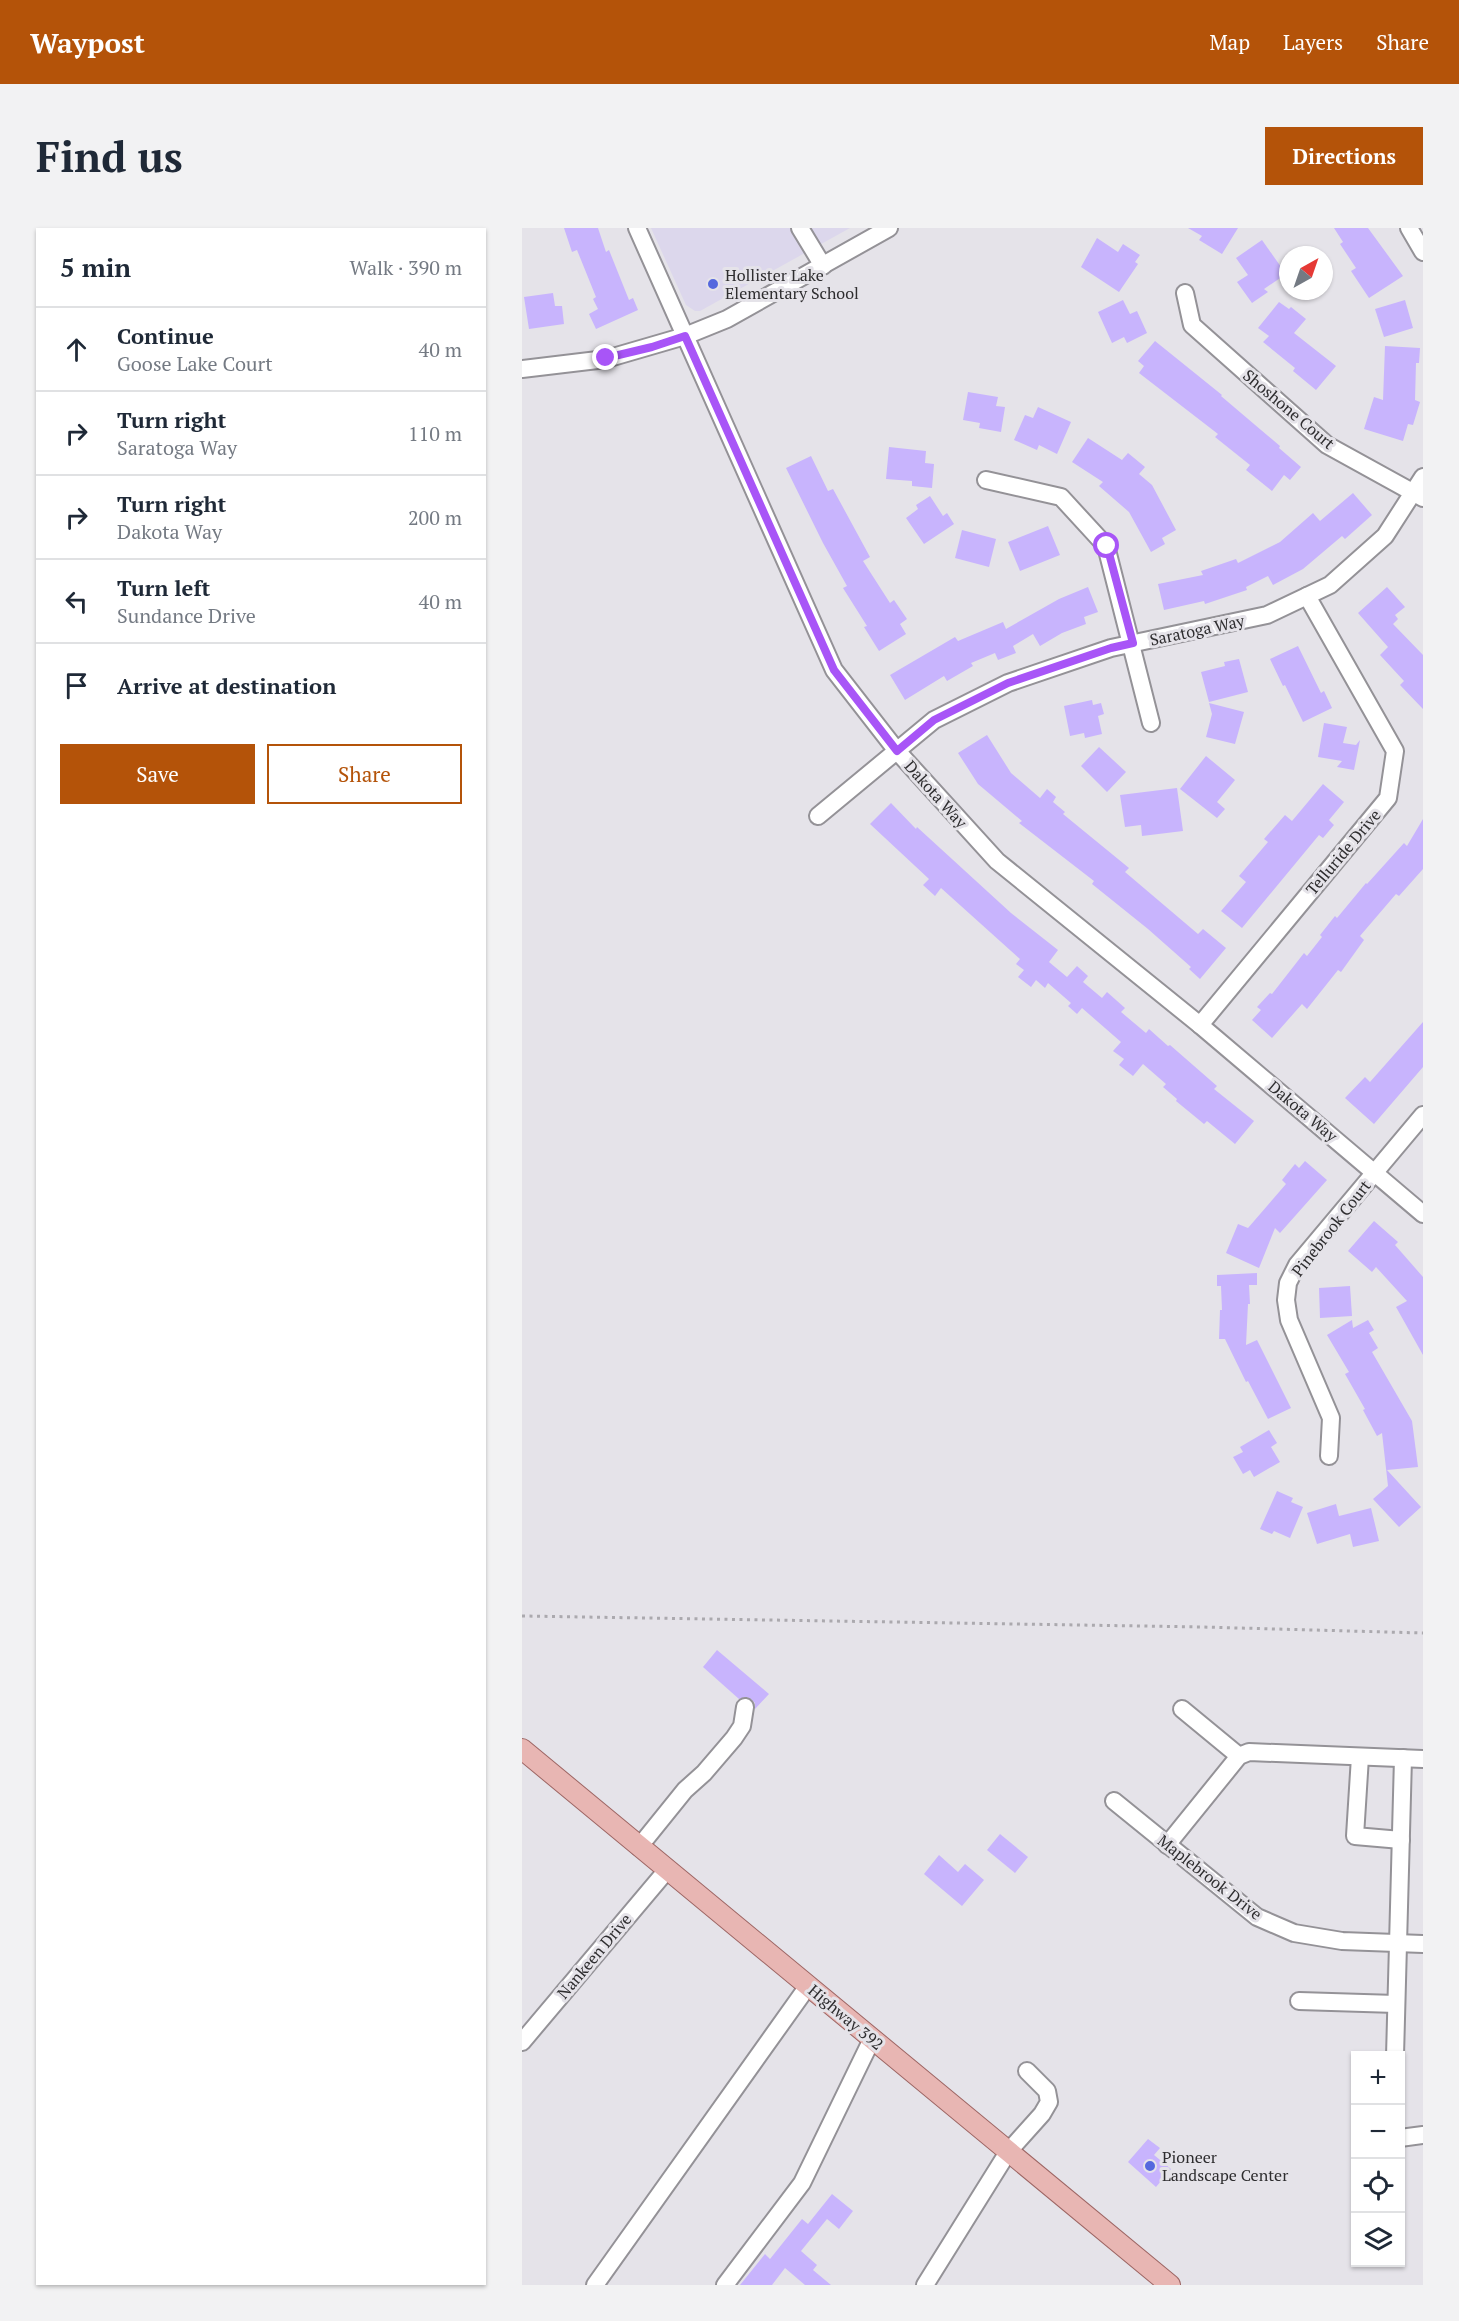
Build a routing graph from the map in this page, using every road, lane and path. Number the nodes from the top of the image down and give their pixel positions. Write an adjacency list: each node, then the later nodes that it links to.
1 (637, 228): 8 (street, Dakota Way)
2 (800, 228): 6 (street)
3 (890, 228): 6 (street)
4 (1409, 228): 5 (street)
5 (1423, 252)
6 (823, 266): 8 (street)
7 (1185, 293): 12 (street, Shoshone Court)
8 (685, 336): 9 (street); 16 (street, Dakota Way)
9 (522, 369)
10 (1423, 477): 12 (street, Saratoga Way)
11 (986, 480): 14 (street)
12 (1418, 495): 13 (street, Saratoga Way)
13 (1307, 596): 14 (street, Saratoga Way); 18 (street, Telluride Drive)
14 (1133, 643): 15 (street); 16 (street, Saratoga Way)
15 (1151, 723)
16 (897, 751): 17 (street, Saratoga Way); 18 (street, Dakota Way)
17 (818, 816)
18 (1200, 1025): 20 (street, Dakota Way)
19 (1423, 1115): 20 (street, Pinebrook Court)
20 (1375, 1172): 21 (street, Dakota Way); 22 (street, Pinebrook Court)
21 (1423, 1214)
22 (1329, 1456)
23 (522, 1616): 24 (path)
24 (1423, 1633)
25 (745, 1707): 35 (street)
26 (1182, 1709): 28 (street)
27 (522, 1749): 35 (main road, Highway 392)
28 (1239, 1756): 29 (street); 34 (street)
29 (1360, 1757): 30 (street); 33 (street)
30 (1403, 1758): 31 (street); 33 (street)
31 (1423, 1759)
32 (1114, 1801): 34 (street, Maplebrook Drive)
33 (1401, 1840): 37 (street)
34 (1167, 1845): 37 (street, Maplebrook Drive)
35 (639, 1847): 36 (main road, Highway 392)
36 (667, 1870): 39 (main road, Highway 392); 43 (street, Nankeen Drive)
37 (1398, 1943): 38 (street, Maplebrook Drive); 41 (street)
38 (1423, 1944)
39 (808, 1986): 42 (main road, Highway 392); 49 (street)
40 (1299, 2001): 41 (street)
41 (1396, 2004): 44 (street)
42 (872, 2039): 48 (main road, Highway 392); 50 (street)
43 (522, 2042)
44 (1395, 2051)
45 (1028, 2071): 48 (street)
46 (1423, 2135): 47 (street)
47 (1405, 2137)
48 (1008, 2152): 51 (street); 52 (main road, Highway 392)
49 (595, 2285)
50 (725, 2285)
51 (925, 2285)
52 (1170, 2285)

